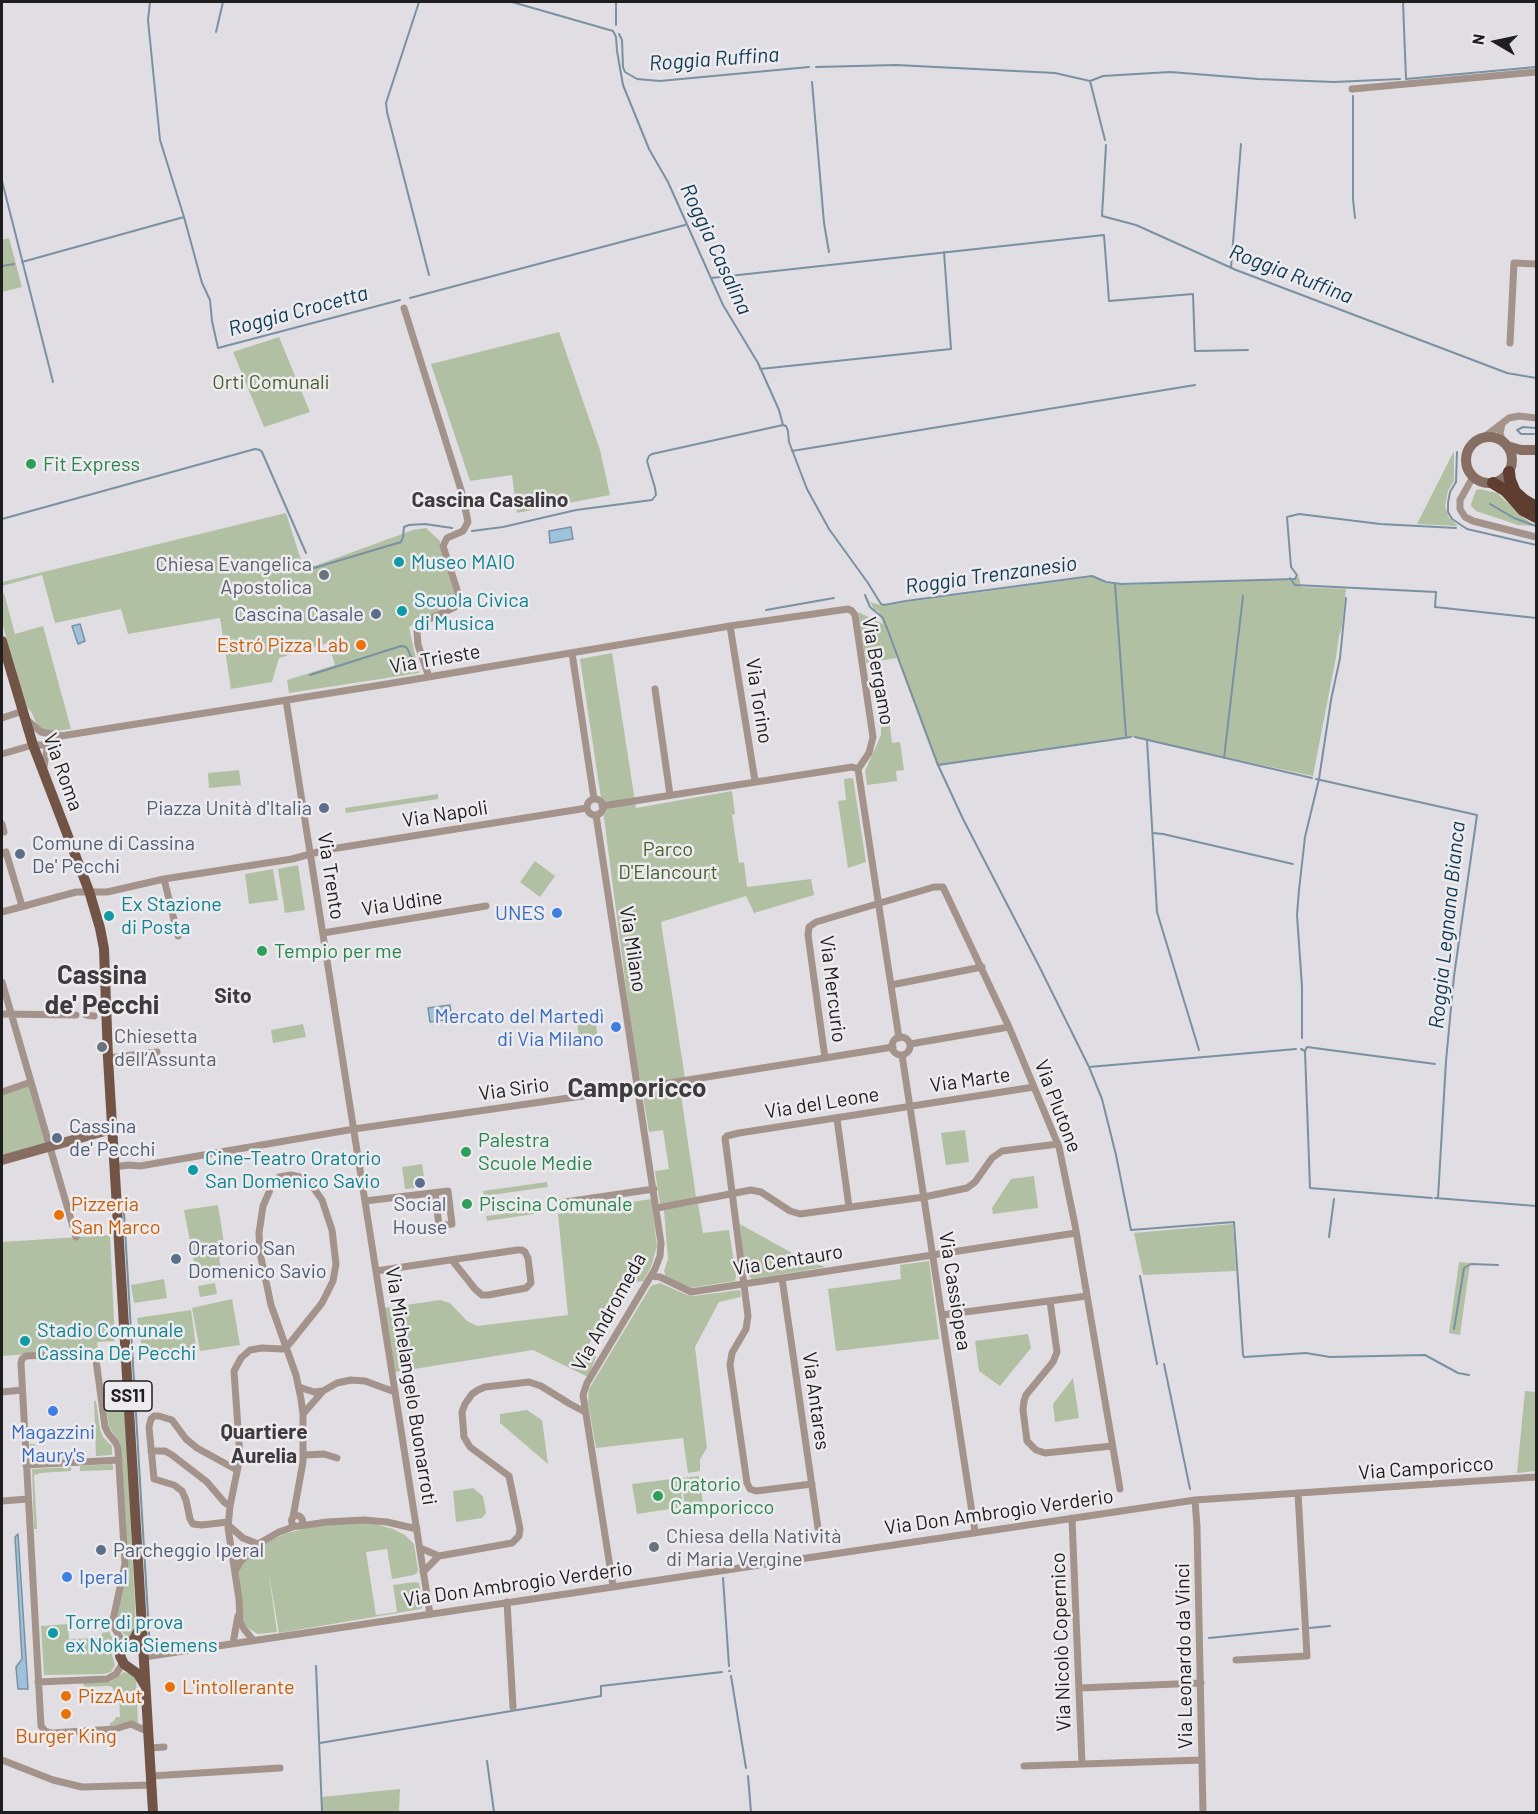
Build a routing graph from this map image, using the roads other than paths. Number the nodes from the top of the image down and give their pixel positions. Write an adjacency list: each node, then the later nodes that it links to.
1 (1536, 72): 2 (street)
2 (1352, 89)
3 (1536, 264): 5 (street)
4 (404, 308): 21 (street)
5 (1510, 343)
6 (1536, 418): 7 (street)
7 (1503, 422): 8 (street); 9 (street)
8 (1484, 437): 9 (street); 12 (street)
9 (1505, 444): 10 (street); 11 (street)
10 (1536, 452): 11 (street)
11 (1510, 468): 13 (street); 14 (highway)
12 (1473, 477): 13 (street); 16 (street)
13 (1493, 483): 15 (highway)
14 (1536, 507)
15 (1536, 517)
16 (1536, 537)
17 (851, 610): 18 (street, Via Trieste); 31 (street, Via Bergamo)
18 (730, 626): 20 (street, Via Trieste); 33 (street, Via Torino)
19 (2, 641): 24 (main road, Via Roma / SS11)
20 (572, 653): 21 (street, Via Trieste); 35 (street)
21 (429, 677): 23 (street, Via Trieste)
22 (655, 688): 34 (street)
23 (286, 700): 27 (street, Via Trieste); 40 (street, Via Trento)
24 (24, 715): 25 (street); 26 (street, Via Trieste); 28 (main road, Via Roma / SS11)
25 (2, 718)
26 (46, 734): 27 (street, Via Trieste); 28 (street)
27 (61, 736): 29 (street)
28 (33, 745): 29 (street); 30 (street); 32 (main road, Via Roma / SS11)
29 (49, 746): 32 (street)
30 (2, 754)
31 (858, 769): 33 (street); 43 (street)
32 (44, 773): 42 (main road, Via Roma / SS11)
33 (755, 781): 34 (street)
34 (670, 795): 36 (street)
35 (594, 799): 36 (street); 37 (street)
36 (602, 806): 38 (street)
37 (587, 808): 38 (street); 40 (street, Via Napoli)
38 (596, 815): 65 (street, Via Milano)
39 (2, 854): 44 (street)
40 (309, 854): 41 (street, Via Napoli); 47 (street, Via Trento)
41 (164, 879): 42 (street, Via Napoli); 48 (street)
42 (89, 891): 44 (street, Via Napoli); 61 (main road, Via Roma / SS11)
43 (879, 904): 49 (street, Via Plutone); 51 (street); 62 (street, Via Mercurio)
44 (22, 906): 46 (street, Via Napoli)
45 (486, 906): 47 (street, Via Udine)
46 (2, 912)
47 (323, 933): 70 (street, Via Trento)
48 (178, 936)
49 (982, 967): 51 (street); 55 (street, Via Plutone)
50 (2, 982): 53 (street)
51 (891, 986): 56 (street)
52 (2, 1014): 53 (street)
53 (11, 1015): 54 (street); 63 (street)
54 (76, 1015)
55 (1009, 1027): 57 (street); 64 (street, Via Plutone)
56 (899, 1038): 57 (street); 58 (street)
57 (910, 1044): 60 (street)
58 (892, 1047): 60 (street); 62 (street, Via Sirio)
59 (157, 1052): 61 (street)
60 (902, 1055): 67 (street, Via Cassiopea)
61 (108, 1058): 69 (main road, Via Roma / SS11)
62 (825, 1058): 65 (street, Via Sirio)
63 (31, 1082): 66 (street); 72 (street)
64 (1034, 1087): 67 (street, Via Marte); 71 (street, Via Plutone)
65 (638, 1088): 70 (street, Via Sirio); 75 (street, Via Andromeda)
66 (2, 1092)
67 (910, 1106): 68 (street, Via del Leone); 78 (street, Via Cassiopea)
68 (837, 1119): 76 (street, Via del Leone); 82 (street)
69 (112, 1129): 72 (street); 74 (main road, Via Roma / SS11)
70 (354, 1129): 74 (street, Via Sirio); 79 (street, Via Michelangelo Buonarroti)
71 (1058, 1144): 78 (street); 83 (street, Via Plutone)
72 (49, 1147): 73 (street); 84 (street)
73 (2, 1161)
74 (114, 1167): 133 (main road, SS11)
75 (654, 1189): 80 (street); 81 (street, Via Andromeda)
76 (732, 1192): 81 (street); 82 (street); 90 (street)
77 (435, 1193): 77 (street); 79 (street)
78 (924, 1197): 82 (street); 85 (street, Via Cassiopea)
79 (365, 1201): 87 (street, Via Michelangelo Buonarroti)
80 (558, 1203)
81 (657, 1208): 88 (street, Via Andromeda)
82 (849, 1208)
83 (1076, 1233): 85 (street, Via Centauro); 91 (street, Via Plutone)
84 (76, 1237)
85 (933, 1255): 89 (street, Via Centauro); 93 (street, Via Cassiopea)
86 (452, 1260): 86 (street); 87 (street)
87 (376, 1271): 99 (street, Via Michelangelo Buonarroti)
88 (651, 1276): 90 (street, Via Centauro); 100 (street, Via Andromeda)
89 (782, 1278): 90 (street, Via Centauro); 110 (street, Via Antares)
90 (744, 1284): 110 (street)
91 (1087, 1296): 92 (street); 102 (street, Via Plutone)
92 (1050, 1301): 93 (street); 102 (street)
93 (942, 1315): 123 (street, Via Cassiopea)
94 (286, 1347): 94 (street); 95 (street); 108 (street)
95 (299, 1388): 97 (street); 101 (street)
96 (22, 1390): 98 (street); 106 (street); 107 (street)
97 (323, 1391): 99 (street); 101 (street)
98 (2, 1392)
99 (395, 1392): 122 (street, Via Michelangelo Buonarroti)
100 (585, 1412): 126 (street); 129 (street, Via Andromeda)
101 (303, 1414): 104 (street)
102 (1112, 1446): 111 (street, Via Plutone)
103 (151, 1451): 108 (street); 117 (street); 120 (street)
104 (304, 1455): 105 (street); 119 (street)
105 (337, 1458)
106 (119, 1460): 107 (street); 136 (street)
107 (26, 1465): 114 (street)
108 (237, 1470): 117 (street)
109 (1536, 1477): 112 (street, Via Camporicco)
110 (812, 1484): 121 (street, Via Antares)
111 (1120, 1489)
112 (1318, 1491): 113 (street, Via Don Ambrogio Verderio)
113 (1298, 1493): 115 (street, Via Don Ambrogio Verderio); 138 (street)
114 (28, 1499): 116 (street); 140 (street)
115 (1195, 1500): 118 (street, Via Don Ambrogio Verderio); 141 (street, Via Leonardo da Vinci)
116 (2, 1501)
117 (230, 1506): 120 (street)
118 (1072, 1518): 123 (street, Via Don Ambrogio Verderio); 143 (street, Via Nicolò Copernico)
119 (297, 1521): 122 (street); 124 (street)
120 (228, 1523): 124 (street); 127 (street)
121 (818, 1528)
122 (417, 1529): 125 (street, Via Michelangelo Buonarroti)
123 (975, 1533): 129 (street, Via Don Ambrogio Verderio)
124 (258, 1544): 127 (street)
125 (420, 1548): 126 (street); 128 (street, Via Michelangelo Buonarroti)
126 (439, 1556): 128 (street)
127 (235, 1572): 131 (street)
128 (423, 1572): 132 (street, Via Michelangelo Buonarroti)
129 (613, 1586): 130 (street, Via Don Ambrogio Verderio)
130 (507, 1602): 132 (street, Via Don Ambrogio Verderio); 144 (street)
131 (240, 1610): 134 (street); 135 (street)
132 (430, 1614): 134 (street, Via Don Ambrogio Verderio)
133 (141, 1625): 136 (main road); 137 (main road, SS11)
134 (253, 1640): 135 (street, Via Don Ambrogio Verderio)
135 (233, 1643): 137 (street, Via Don Ambrogio Verderio)
136 (127, 1645): 137 (main road); 139 (main road)
137 (145, 1655): 139 (main road); 142 (main road, SS11)
138 (1236, 1660)
139 (125, 1665): 140 (street); 142 (main road)
140 (38, 1682): 145 (street)
141 (1201, 1683): 143 (street); 149 (street, Via Leonardo da Vinci)
142 (146, 1687): 145 (main road, SS11)
143 (1079, 1688): 150 (street, Via Nicolò Copernico)
144 (513, 1707)
145 (149, 1732): 147 (main road, SS11)
146 (164, 1747): 147 (street)
147 (149, 1748): 153 (main road, SS11)
148 (2, 1760): 153 (street)
149 (1202, 1760): 150 (street); 155 (street, Via Leonardo da Vinci)
150 (1082, 1764): 151 (street)
151 (1024, 1766)
152 (280, 1768): 153 (street)
153 (151, 1780): 154 (main road, SS11)
154 (153, 1812)
155 (1203, 1812)

